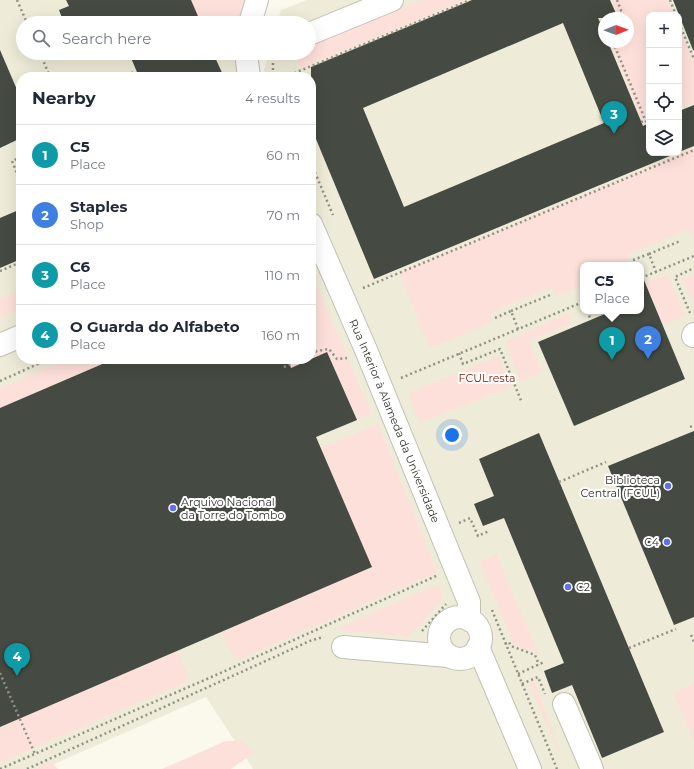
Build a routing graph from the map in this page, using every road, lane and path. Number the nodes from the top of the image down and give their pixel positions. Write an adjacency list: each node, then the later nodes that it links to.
1 (17, 0): 8 (path)
2 (392, 0): 10 (street)
3 (470, 0): 17 (path)
4 (617, 0): 6 (path)
5 (670, 0): 7 (path)
6 (622, 12)
7 (675, 12)
8 (24, 16)
9 (682, 29): 12 (path)
10 (316, 31)
11 (615, 48): 18 (path)
12 (694, 59)
13 (43, 60): 15 (path)
14 (273, 60): 16 (path)
15 (48, 72)
16 (273, 72)
17 (297, 72)
18 (641, 122)
19 (694, 150): 32 (path)
20 (16, 159): 21 (path)
21 (16, 171)
22 (316, 235): 43 (street, Rua Interior à Alameda da Universidade)
23 (680, 241): 24 (path)
24 (649, 254): 26 (path); 30 (path)
25 (694, 256): 30 (path)
26 (633, 260)
27 (16, 264): 29 (path)
28 (694, 268): 39 (path)
29 (0, 271)
30 (656, 272): 31 (path)
31 (644, 277)
32 (363, 288)
33 (550, 295): 35 (path)
34 (580, 303): 40 (path)
35 (511, 311): 37 (path); 40 (path)
36 (588, 314): 38 (path)
37 (495, 318)
38 (590, 320)
39 (693, 328)
40 (518, 329): 45 (path)
41 (16, 338): 42 (street)
42 (0, 345)
43 (366, 350): 44 (path); 50 (street, Rua Interior à Alameda da Universidade)
44 (316, 352)
45 (459, 353): 50 (path); 51 (path)
46 (38, 364): 49 (path)
47 (290, 364): 48 (path)
48 (284, 367)
49 (0, 381)
50 (380, 386): 58 (street, Rua Interior à Alameda da Universidade)
51 (522, 404)
52 (694, 425): 53 (path)
53 (690, 427)
54 (606, 462): 55 (path)
55 (559, 482)
56 (457, 524): 57 (path)
57 (489, 531)
58 (455, 568): 60 (street, Rua Interior à Alameda da Universidade); 77 (path)
59 (450, 600): 63 (path)
60 (469, 620): 67 (street); 69 (street)
61 (676, 629): 68 (path)
62 (691, 635): 65 (path)
63 (418, 636)
64 (335, 642): 69 (street); 79 (path)
65 (694, 642)
66 (506, 644): 71 (path)
67 (478, 647): 69 (street); 80 (street)
68 (628, 648)
69 (448, 656)
70 (544, 662): 71 (path)
71 (539, 665): 73 (path)
72 (0, 673): 77 (path)
73 (518, 674)
74 (538, 677): 75 (path)
75 (522, 684)
76 (564, 704): 81 (street)
77 (35, 754): 78 (path)
78 (0, 769)
79 (26, 769)
80 (530, 769)
81 (592, 769)

